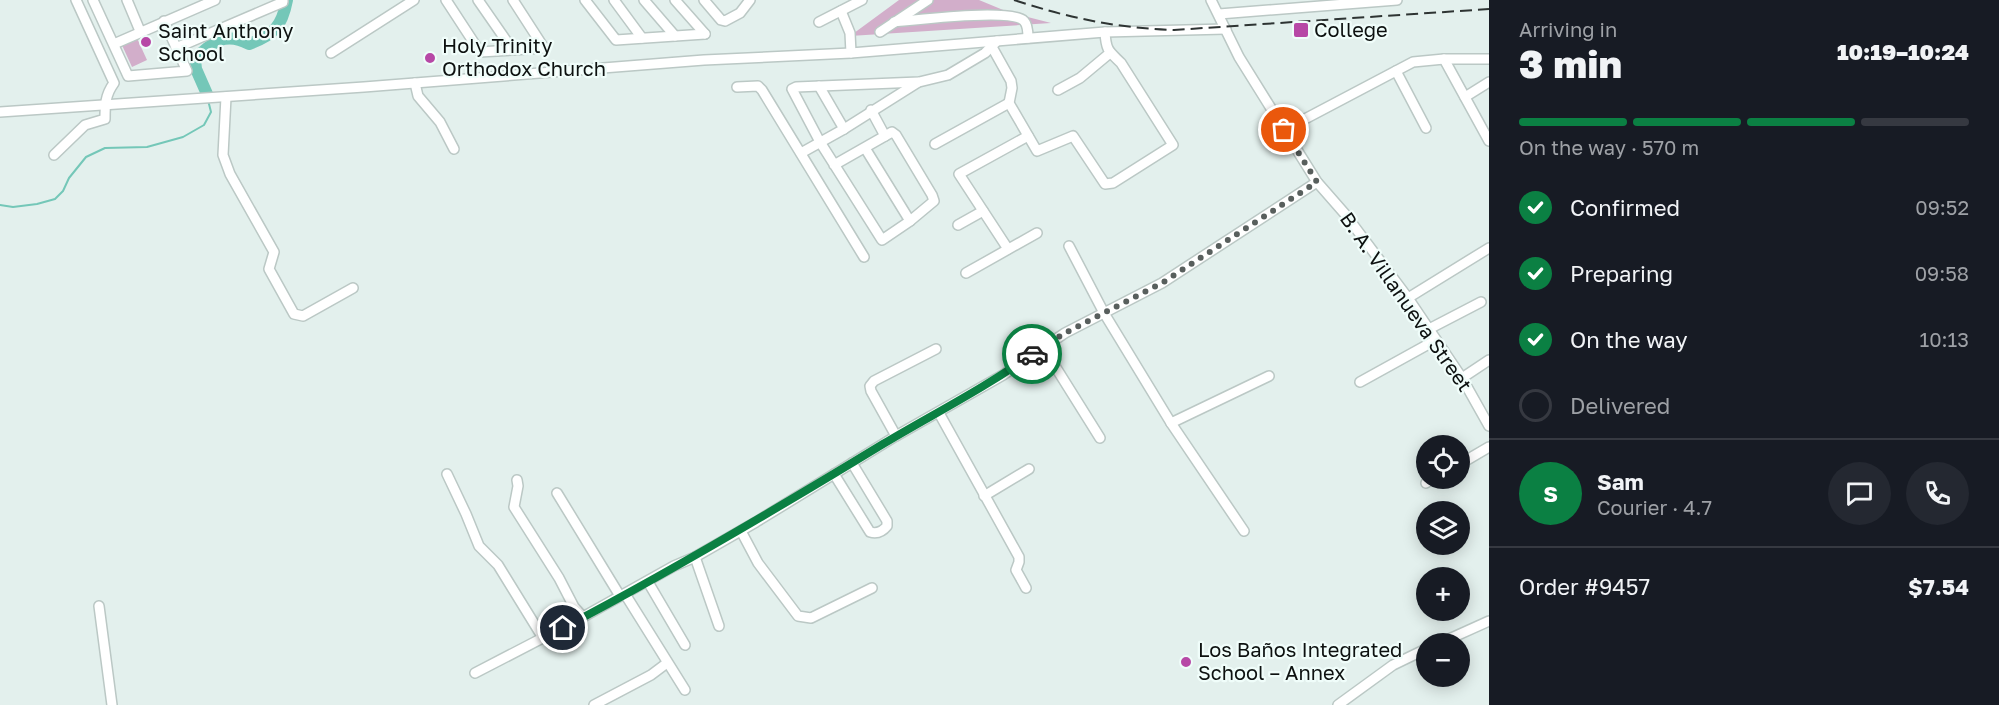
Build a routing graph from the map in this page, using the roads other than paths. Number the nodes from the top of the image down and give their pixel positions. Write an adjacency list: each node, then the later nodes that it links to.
1 (76, 0): 52 (street)
2 (93, 0): 33 (street)
3 (215, 0): 23 (street)
4 (283, 0): 35 (street)
5 (414, 0): 37 (street)
6 (446, 0): 36 (street)
7 (478, 0): 36 (street)
8 (513, 0): 36 (street)
9 (585, 0): 31 (street)
10 (614, 0): 31 (street)
11 (644, 0): 30 (street)
12 (675, 0): 30 (street)
13 (704, 0): 14 (street)
14 (750, 0)
15 (862, 0): 21 (street)
16 (928, 0): 25 (street)
17 (1211, 0): 22 (street, B. A. Villanueva Street)
18 (1397, 0): 20 (street)
19 (131, 1): 27 (street)
20 (1314, 3): 22 (street)
21 (841, 11): 24 (street); 38 (street)
22 (1219, 14): 26 (street, B. A. Villanueva Street)
23 (164, 21): 27 (street); 35 (street)
24 (819, 22)
25 (894, 22): 28 (street); 32 (street)
26 (1226, 29): 29 (street); 57 (street, B. A. Villanueva Street)
27 (140, 32): 33 (street)
28 (880, 32)
29 (1105, 32): 32 (street); 39 (street)
30 (675, 36): 31 (street)
31 (642, 38)
32 (1028, 39): 34 (street)
33 (114, 44): 35 (street)
34 (994, 44): 38 (street); 43 (street); 51 (street)
35 (176, 48)
36 (512, 49)
37 (331, 53)
38 (851, 53): 45 (street)
39 (1110, 53): 48 (street); 59 (street)
40 (1444, 59): 41 (street); 42 (street); 50 (street)
41 (1489, 59)
42 (1396, 71): 55 (street); 57 (street)
43 (919, 82): 46 (street); 53 (street)
44 (1489, 82): 50 (street)
45 (415, 83): 49 (street); 64 (street)
46 (819, 86): 56 (street); 61 (street)
47 (737, 87): 65 (street)
48 (1058, 90)
49 (225, 97): 52 (street); 78 (street)
50 (1465, 97): 60 (street)
51 (1009, 103): 59 (street); 62 (street)
52 (105, 105): 54 (street); 66 (street)
53 (871, 110): 56 (street); 58 (street)
54 (0, 112)
55 (1426, 128)
56 (844, 129): 61 (street)
57 (1284, 130): 68 (street, B. A. Villanueva Street)
58 (885, 136): 63 (street); 70 (street)
59 (1028, 136): 69 (street)
60 (1489, 140)
61 (820, 142): 65 (street); 67 (street)
62 (935, 144)
63 (865, 148): 67 (street); 70 (street)
64 (454, 149)
65 (801, 153): 76 (street)
66 (54, 155)
67 (834, 165): 70 (street)
68 (1317, 182): 79 (street, B. A. Villanueva Street); 81 (street)
69 (983, 211): 71 (street); 74 (street)
70 (910, 221)
71 (958, 225)
72 (1036, 233): 74 (street)
73 (1068, 246): 81 (street)
74 (1008, 249): 77 (street)
75 (1489, 249): 79 (street)
76 (864, 257)
77 (966, 273)
78 (353, 288)
79 (1408, 298): 82 (street, B. A. Villanueva Street)
80 (1480, 302): 82 (street)
81 (1104, 313): 84 (street); 91 (street)
82 (1430, 329): 83 (street, B. A. Villanueva Street)
83 (1436, 340): 88 (street, B. A. Villanueva Street); 89 (street)
84 (1043, 347): 90 (street); 94 (street)
85 (936, 349): 93 (street)
86 (1489, 360): 88 (street)
87 (1269, 376): 91 (street)
88 (1462, 378): 92 (street, B. A. Villanueva Street)
89 (1360, 382)
90 (939, 413): 93 (street); 103 (street)
91 (1171, 423): 105 (street)
92 (1489, 426)
93 (896, 436): 97 (street)
94 (1100, 438)
95 (1489, 447): 96 (street)
96 (1470, 458)
97 (852, 463): 100 (street); 100 (street)
98 (1029, 469): 103 (street)
99 (447, 474): 116 (street)
100 (834, 474): 104 (street)
101 (517, 480): 112 (street)
102 (557, 493): 110 (street)
103 (984, 495): 109 (street)
104 (741, 531): 106 (street); 108 (street)
105 (1244, 531)
106 (695, 557): 107 (street); 114 (street)
107 (648, 582): 110 (street); 117 (street)
108 (872, 588)
109 (1026, 588)
110 (622, 595): 112 (street); 119 (street)
111 (99, 606): 122 (street)
112 (582, 617): 116 (street)
113 (1489, 621): 115 (street)
114 (719, 626)
115 (1462, 633)
116 (543, 638): 120 (street)
117 (686, 645)
118 (1416, 654): 124 (street)
119 (667, 663): 121 (street); 123 (street)
120 (475, 673)
121 (685, 690)
122 (112, 705)
123 (594, 705)
124 (1338, 705)

